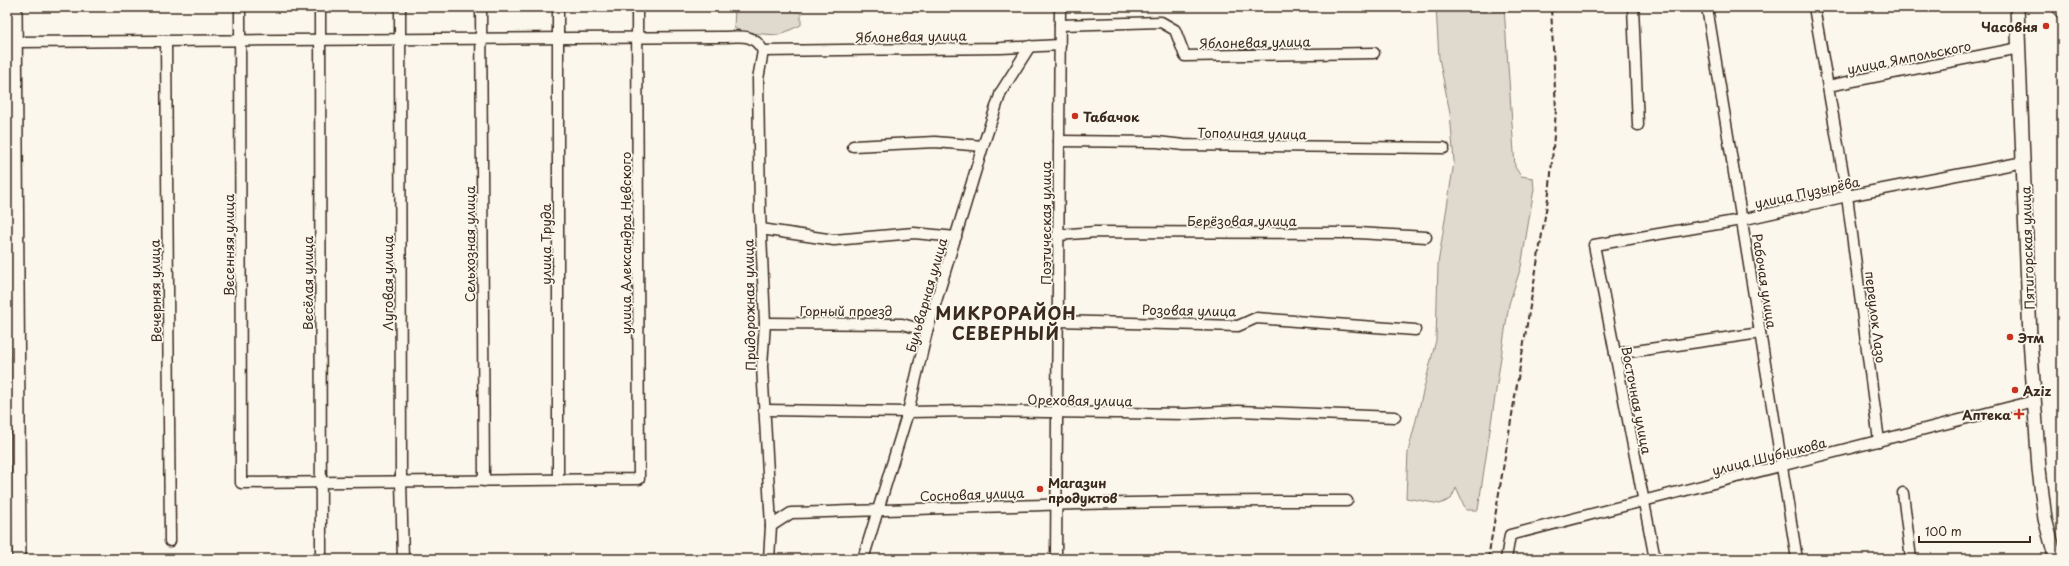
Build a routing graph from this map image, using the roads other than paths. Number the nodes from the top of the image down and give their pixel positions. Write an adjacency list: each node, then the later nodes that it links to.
1 (15, 7): 23 (main road)
2 (240, 7): 20 (street, Весенняя улица)
3 (320, 7): 21 (street, Весёлая улица)
4 (400, 7): 18 (street, Луговая улица)
5 (481, 7): 19 (street, Сельхозная улица)
6 (558, 7): 17 (street, улица Труда)
7 (637, 7): 16 (street, улица Александра Невского)
8 (1060, 7): 15 (street, Поэтическая улица)
9 (1633, 7): 30 (street)
10 (1707, 7): 37 (street, Рабочая улица)
11 (1814, 7): 29 (street)
12 (2017, 7): 26 (main road, Пятигорская улица)
13 (2057, 7): 14 (street)
14 (2062, 14)
15 (1060, 25): 24 (street, Поэтическая улица); 28 (street, Яблоневая улица)
16 (637, 37): 17 (street); 27 (street); 56 (street, улица Александра Невского)
17 (558, 38): 19 (street); 56 (street, улица Труда)
18 (400, 39): 19 (street); 21 (street); 57 (street, Луговая улица)
19 (481, 39): 58 (street, Сельхозная улица)
20 (240, 40): 21 (street); 22 (street); 59 (street, Весенняя улица)
21 (320, 40): 59 (street, Весёлая улица)
22 (166, 41): 23 (street); 66 (street, Вечерняя улица)
23 (16, 42): 67 (main road)
24 (1060, 45): 25 (street, Яблоневая улица); 31 (street, Поэтическая улица)
25 (1030, 46): 27 (street, Яблоневая улица); 33 (street, Бульварная улица)
26 (2019, 48): 29 (street, улица Ямпольского); 35 (main road, Пятигорская улица)
27 (763, 51): 38 (street, Придорожная улица)
28 (1374, 53)
29 (1828, 86): 36 (street)
30 (1638, 125)
31 (1059, 141): 34 (street, Тополиная улица); 39 (street, Поэтическая улица)
32 (853, 146): 33 (street)
33 (983, 146): 40 (street, Бульварная улица)
34 (1444, 148)
35 (2024, 162): 36 (street, улица Пузырёва); 49 (main road, Пятигорская улица)
36 (1847, 196): 37 (street, улица Пузырёва); 54 (street, переулок Лазо)
37 (1742, 220): 42 (street, улица Пузырёва); 47 (street, Рабочая улица)
38 (761, 228): 40 (street); 44 (street, Придорожная улица)
39 (1058, 235): 41 (street, Берёзовая улица); 43 (street, Поэтическая улица)
40 (956, 237): 46 (street, Бульварная улица)
41 (1426, 237)
42 (1594, 245): 48 (street, Восточная улица)
43 (1058, 321): 45 (street, Розовая улица); 52 (street, Поэтическая улица)
44 (764, 323): 46 (street, Горный проезд); 50 (street, Придорожная улица)
45 (1415, 330)
46 (927, 331): 51 (street, Бульварная улица)
47 (1760, 333): 48 (street); 55 (street, Рабочая улица)
48 (1615, 354): 62 (street, Восточная улица)
49 (2034, 401): 54 (street, улица Шубникова); 77 (main road, Пятигорская улица)
50 (764, 410): 51 (street, Ореховая улица); 65 (street, Придорожная улица)
51 (908, 412): 52 (street, Ореховая улица); 64 (street, Бульварная улица)
52 (1057, 412): 53 (street, Ореховая улица); 63 (street, Поэтическая улица)
53 (1395, 417)
54 (1879, 441): 55 (street, улица Шубникова)
55 (1782, 466): 62 (street, улица Шубникова); 75 (street, Рабочая улица)
56 (558, 480): 58 (street)
57 (401, 481): 58 (street); 59 (street); 69 (street, Луговая улица)
58 (484, 481)
59 (321, 482): 68 (street, Весёлая улица)
60 (1903, 493): 76 (street)
61 (1347, 501): 63 (street, Сосновая улица)
62 (1644, 501): 73 (street, улица Шубникова); 74 (street, Восточная улица)
63 (1056, 503): 64 (street, Сосновая улица); 72 (street, Поэтическая улица)
64 (879, 510): 65 (street, Сосновая улица); 71 (street, Бульварная улица)
65 (771, 526): 70 (street, Придорожная улица)
66 (170, 541)
67 (19, 559)
68 (321, 559)
69 (403, 559)
70 (769, 559)
71 (863, 559)
72 (1056, 559)
73 (1506, 559)
74 (1655, 559)
75 (1797, 559)
76 (1911, 559)
77 (2056, 559)

